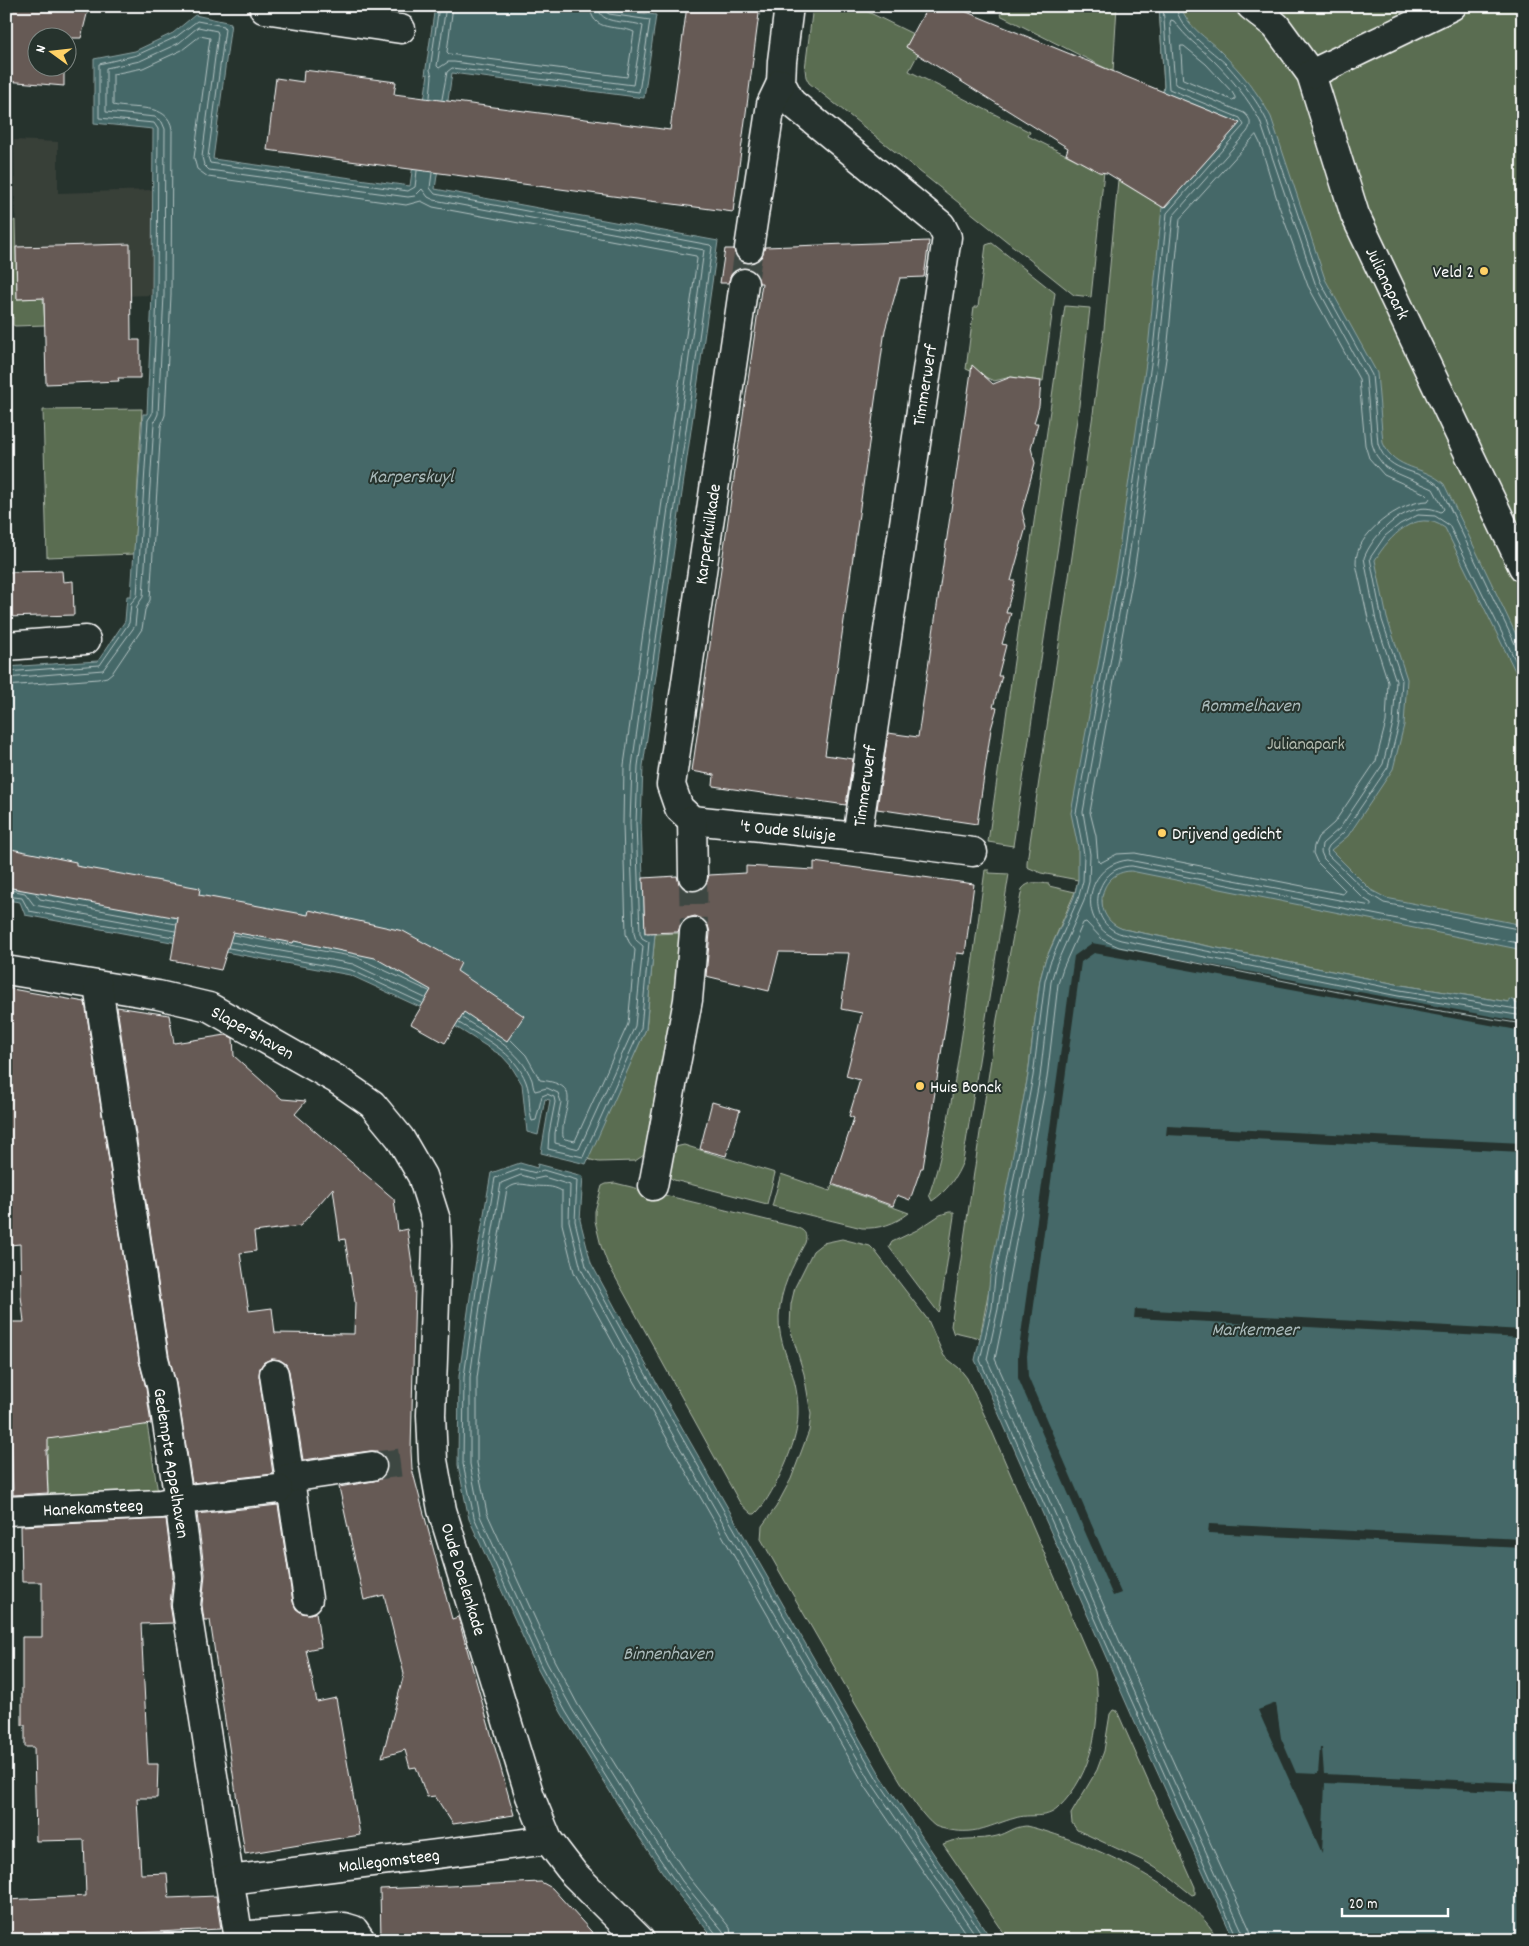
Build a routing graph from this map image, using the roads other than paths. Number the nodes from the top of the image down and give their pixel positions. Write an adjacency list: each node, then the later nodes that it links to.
1 (264, 6): 5 (street)
2 (789, 6): 7 (street)
3 (1251, 6): 6 (street, Julianapark)
4 (1452, 6): 6 (street)
5 (401, 29)
6 (1311, 74): 10 (street, Julianapark)
7 (781, 82): 8 (street); 14 (street, Timmerwerf)
8 (749, 248)
9 (744, 283): 13 (street, Karperkuilkade)
10 (1523, 568)
11 (86, 640): 12 (street)
12 (6, 646)
13 (692, 820): 14 (street, 't Oude Sluisje); 16 (street)
14 (857, 836): 15 (street, 't Oude Sluisje)
15 (973, 852)
16 (693, 876)
17 (694, 932): 21 (street)
18 (6, 970): 19 (street, Slapershaven)
19 (98, 986): 20 (street, Slapershaven); 25 (street, Gedempte Appelhaven)
20 (422, 1176): 28 (street, Oude Doelenkade)
21 (652, 1186)
22 (274, 1374): 24 (street)
23 (372, 1466): 24 (street, Hanekamsteeg)
24 (284, 1483): 25 (street, Hanekamsteeg); 27 (street)
25 (179, 1500): 26 (street, Hanekamsteeg); 29 (street, Gedempte Appelhaven)
26 (6, 1512)
27 (308, 1599)
28 (548, 1840): 29 (street, Mallegomsteeg); 32 (street, Oude Doelenkade)
29 (229, 1880): 30 (street, Gedempte Appelhaven)
30 (239, 1938): 31 (street)
31 (361, 1940)
32 (640, 1940)

